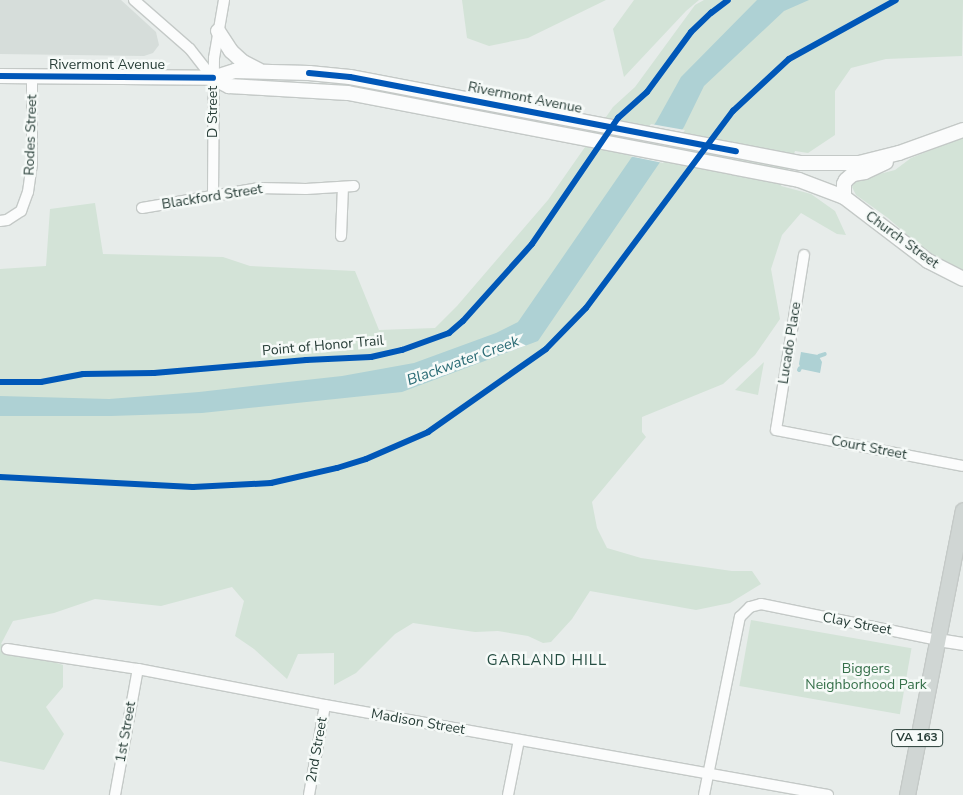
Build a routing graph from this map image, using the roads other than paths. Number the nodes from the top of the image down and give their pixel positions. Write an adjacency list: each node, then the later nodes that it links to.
1 (134, 0): 7 (street)
2 (224, 0): 3 (street, D Street)
3 (218, 30): 4 (main road); 7 (street, D Street)
4 (262, 71): 7 (main road, Rivermont Avenue); 9 (main road, Rivermont Avenue)
5 (0, 76): 6 (main road, Rivermont Avenue)
6 (32, 77): 7 (main road, Rivermont Avenue); 13 (street, Rodes Street)
7 (213, 78): 10 (street, D Street); 11 (main road, Rivermont Avenue)
8 (963, 130): 9 (main road)
9 (899, 153): 11 (main road)
10 (213, 196): 12 (street, Blackford Street); 14 (street, Blackford Street)
11 (844, 197): 16 (main road, Church Street)
12 (142, 208)
13 (0, 221)
14 (341, 236)
15 (804, 255): 17 (street, Lucado Place)
16 (963, 279)
17 (776, 430): 18 (street, Court Street)
18 (963, 466)
19 (963, 510): 20 (main road, VA 163)
20 (938, 640): 21 (street, Clay Street); 26 (street, Clay Street); 32 (main road, VA 163)
21 (963, 644)
22 (7, 649): 23 (street, Madison Street)
23 (138, 669): 24 (street, Madison Street); 27 (street, 1st Street)
24 (325, 705): 25 (street, Madison Street); 28 (street, 2nd Street)
25 (519, 740): 26 (street, Madison Street); 29 (street)
26 (708, 773): 30 (street); 31 (street, Madison Street)
27 (114, 795)
28 (309, 795)
29 (508, 795)
30 (704, 795)
31 (828, 795)
32 (906, 795)

